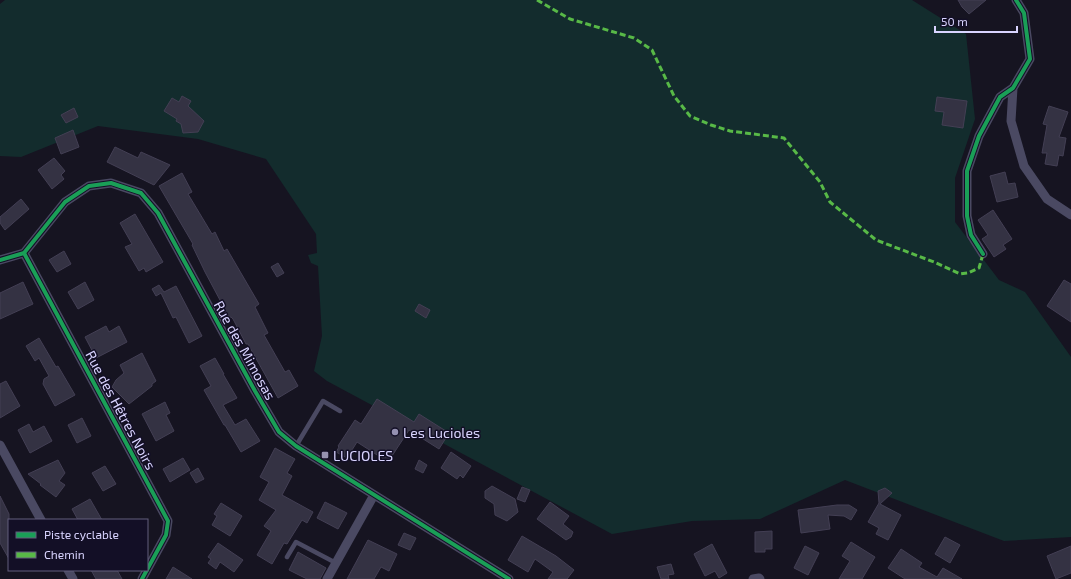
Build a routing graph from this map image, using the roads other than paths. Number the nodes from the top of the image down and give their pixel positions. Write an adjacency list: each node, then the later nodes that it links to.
1 (1016, 0): 2 (street)
2 (1013, 88): 3 (street); 5 (street)
3 (1071, 215)
4 (24, 253): 6 (street); 9 (street, Rue des Mimosas); 14 (street, Rue des Hêtres Noirs)
5 (983, 254)
6 (0, 260)
7 (340, 411): 9 (lane)
8 (0, 445): 11 (street)
9 (296, 446): 10 (street, Rue des Mimosas)
10 (374, 495): 13 (street); 15 (street, Rue des Mimosas)
11 (40, 519)
12 (287, 557): 13 (lane)
13 (336, 563): 16 (street)
14 (148, 568)
15 (503, 577)
16 (327, 579)
17 (753, 579): 18 (street)
18 (760, 579)

